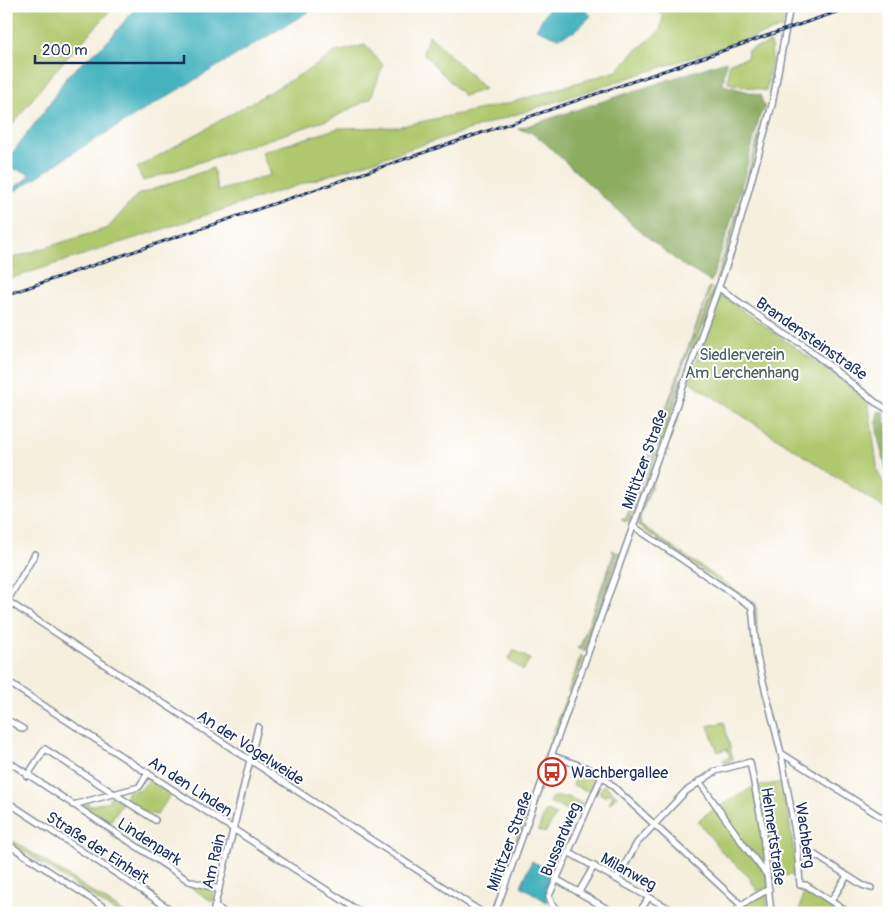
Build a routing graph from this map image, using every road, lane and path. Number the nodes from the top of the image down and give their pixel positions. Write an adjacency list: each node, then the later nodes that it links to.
1 (790, 6): 2 (street, Miltitzer Straße)
2 (719, 288): 3 (street, Brandensteinstraße); 4 (street, Miltitzer Straße)
3 (889, 410)
4 (633, 526): 11 (street); 12 (street, Miltitzer Straße)
5 (35, 554): 6 (street)
6 (7, 602): 14 (street, An der Vogelweide)
7 (6, 681): 15 (street, An den Linden)
8 (6, 719): 10 (street)
9 (258, 727): 14 (street, Am Rain)
10 (23, 729)
11 (781, 753): 23 (street); 39 (street, Wachberg)
12 (552, 756): 17 (street); 48 (street, Miltitzer Straße)
13 (6, 760): 16 (street, Lindenpark)
14 (250, 761): 25 (street, Am Rain); 47 (street, An der Vogelweide)
15 (148, 773): 19 (street, Lindenpark); 25 (street, An den Linden)
16 (27, 776): 19 (street, Lindenpark); 21 (street, Lindenpark)
17 (602, 776): 24 (street); 27 (street, Bussardweg)
18 (699, 781): 24 (street); 30 (street); 30 (street, Helmertstraße)
19 (113, 793): 21 (street, Lindenpark); 22 (street, Lindenpark)
20 (6, 801): 43 (street, Straße der Einheit)
21 (72, 805): 35 (street, Lindenpark)
22 (155, 820)
23 (889, 822)
24 (655, 824): 33 (street); 40 (street)
25 (233, 829): 35 (street, Am Rain); 46 (street, An den Linden)
26 (6, 843): 42 (street)
27 (568, 852): 29 (street, Milanweg); 32 (street, Bussardweg)
28 (812, 853): 31 (street, Wachberg)
29 (594, 866): 33 (street, Milanweg); 37 (street)
30 (767, 874): 36 (street, Helmertstraße)
31 (847, 876): 34 (street, Wachberg); 39 (street)
32 (556, 879): 37 (street); 49 (street, Bussardweg)
33 (617, 879): 38 (street, Milanweg)
34 (871, 888)
35 (219, 889): 41 (street, Am Rain)
36 (769, 889): 40 (street); 54 (street, Helmertstraße)
37 (578, 892): 50 (street)
38 (649, 897): 51 (street); 52 (street, Milanweg)
39 (831, 901): 55 (street, Wachberg)
40 (741, 905): 53 (street)
41 (215, 906): 44 (street, Am Rain); 45 (street)
42 (113, 913)
43 (176, 913)
44 (213, 913)
45 (225, 913)
46 (362, 913)
47 (483, 913)
48 (495, 913)
49 (563, 913)
50 (614, 913)
51 (639, 913)
52 (677, 913)
53 (733, 913)
54 (771, 913)
55 (850, 913)

